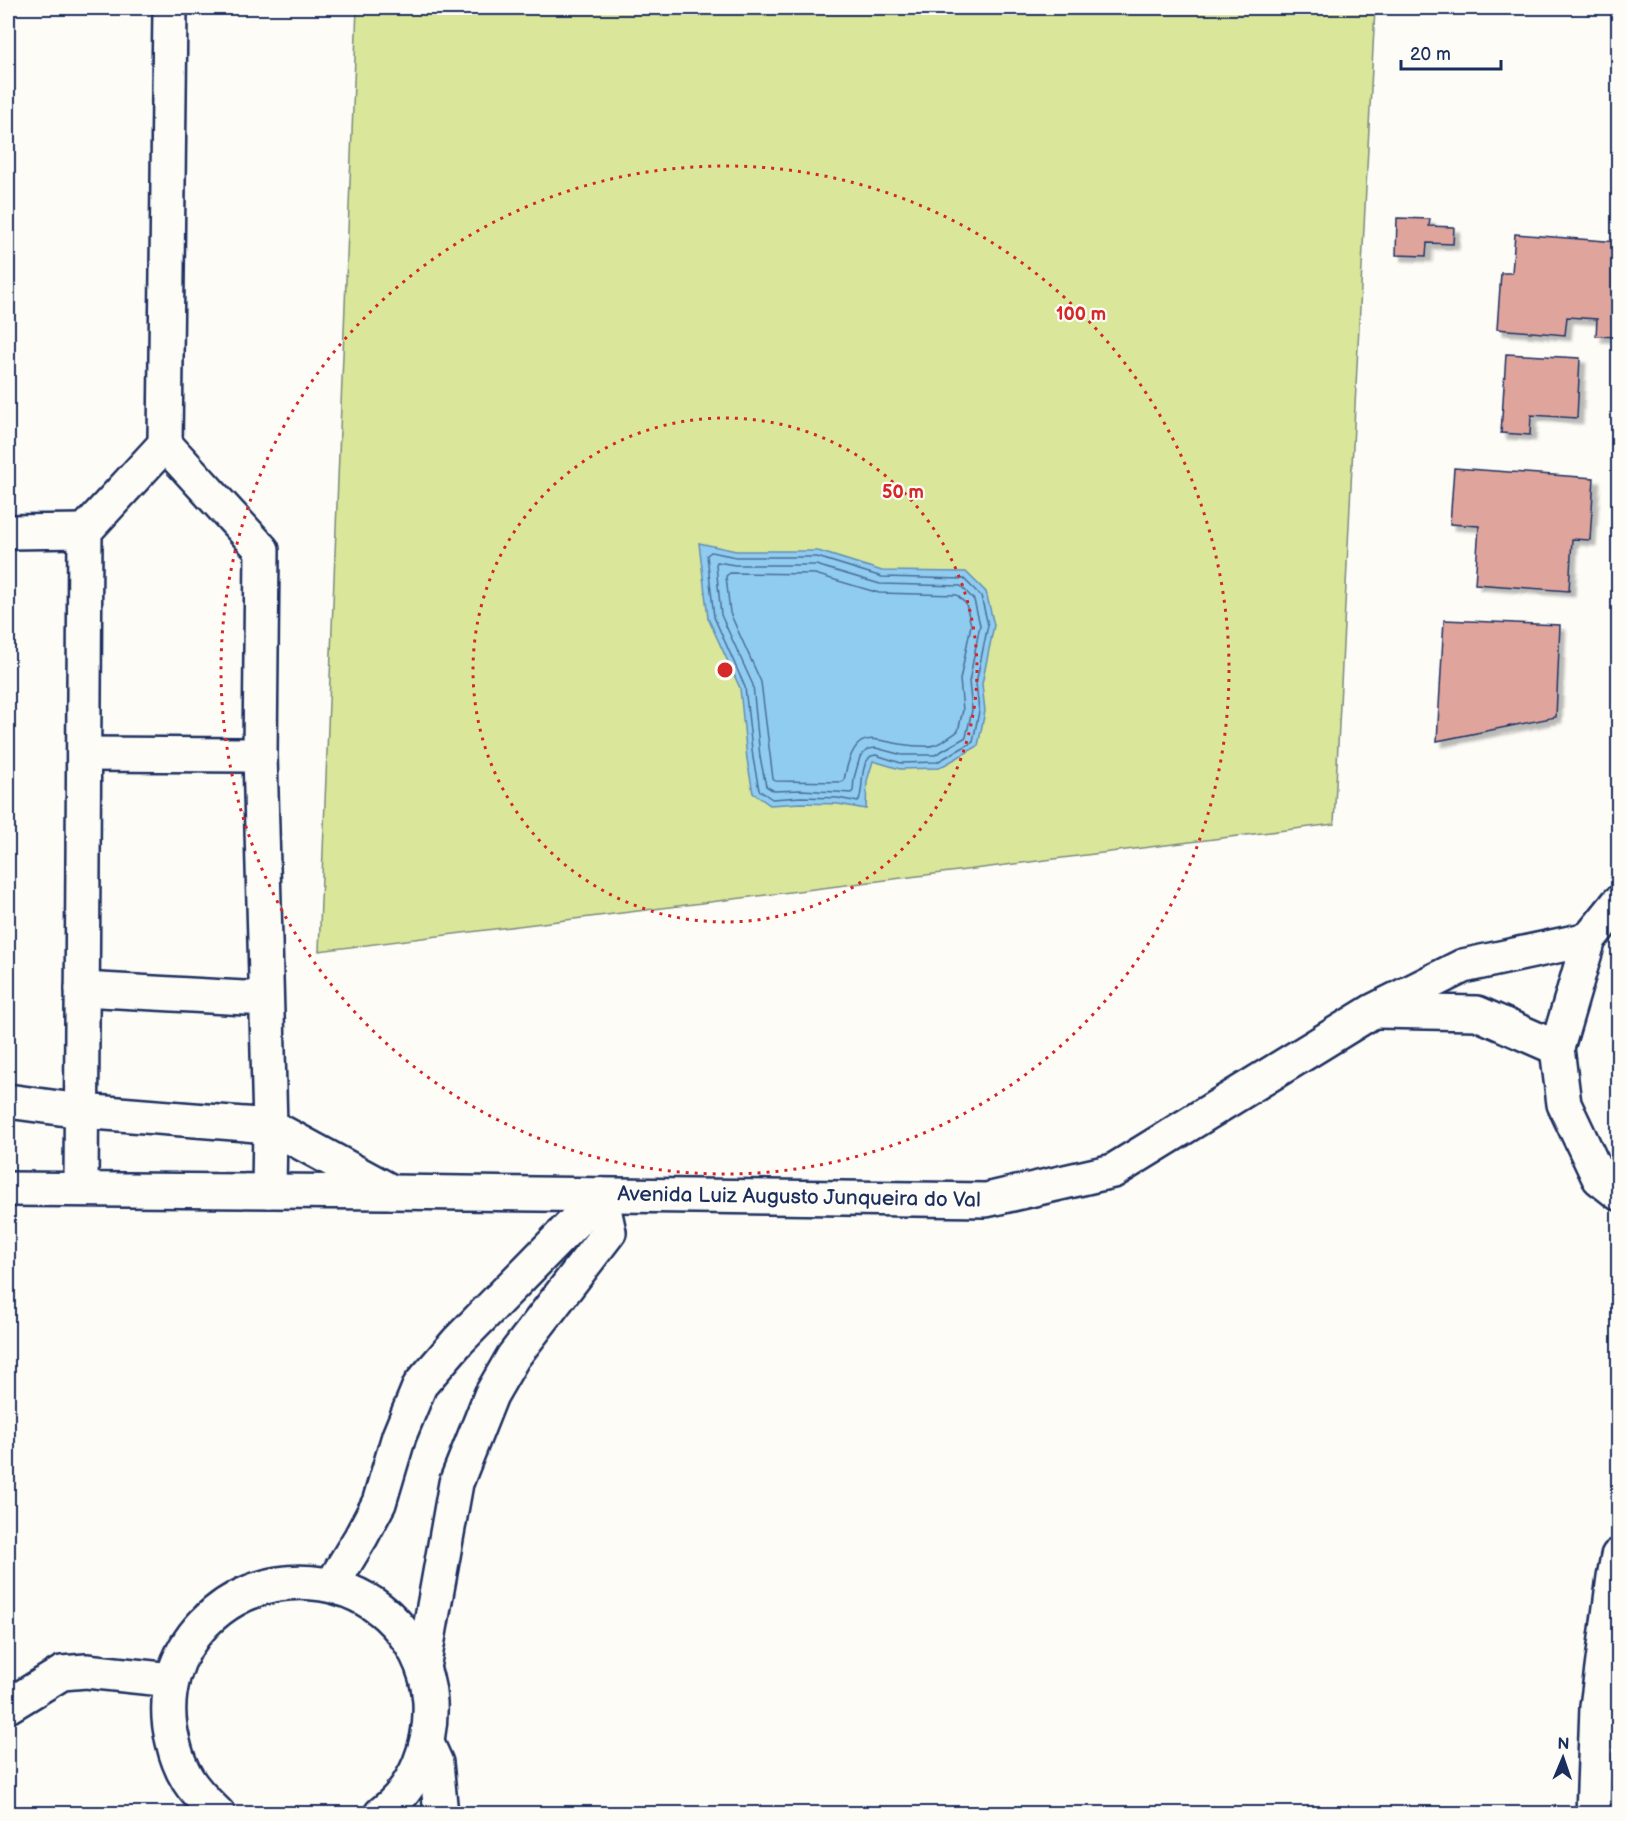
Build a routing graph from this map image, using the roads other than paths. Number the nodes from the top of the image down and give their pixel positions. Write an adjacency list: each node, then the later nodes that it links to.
1 (170, 8): 2 (street)
2 (165, 444): 3 (street); 6 (street)
3 (85, 531): 4 (street); 5 (street)
4 (8, 532)
5 (84, 754): 6 (street); 9 (street)
6 (260, 755): 10 (street)
7 (1618, 903): 8 (street)
8 (1589, 939): 11 (street, Avenida Luiz Augusto Junqueira do Val); 12 (street)
9 (82, 989): 10 (street); 14 (street)
10 (265, 999): 15 (street)
11 (1373, 1011): 12 (street); 21 (street, Avenida Luiz Augusto Junqueira do Val)
12 (1557, 1048): 20 (street)
13 (8, 1101): 14 (street, Avenida Luiz Augusto Junqueira do Val)
14 (81, 1111): 15 (street, Avenida Luiz Augusto Junqueira do Val); 17 (street)
15 (270, 1126): 18 (street); 19 (street, Avenida Luiz Augusto Junqueira do Val)
16 (8, 1189): 17 (street, Avenida Luiz Augusto Junqueira do Val)
17 (81, 1189): 18 (street, Avenida Luiz Augusto Junqueira do Val)
18 (269, 1191): 19 (street, Avenida Luiz Augusto Junqueira do Val)
19 (392, 1192): 21 (street, Avenida Luiz Augusto Junqueira do Val)
20 (1618, 1193)
21 (602, 1195): 23 (street); 24 (street)
22 (1618, 1556): 31 (street)
23 (332, 1585): 24 (street); 25 (street)
24 (423, 1668): 27 (street)
25 (172, 1680): 26 (street); 28 (street)
26 (8, 1706)
27 (427, 1743): 29 (street); 30 (street)
28 (218, 1814)
29 (381, 1814)
30 (441, 1814)
31 (1593, 1814)

